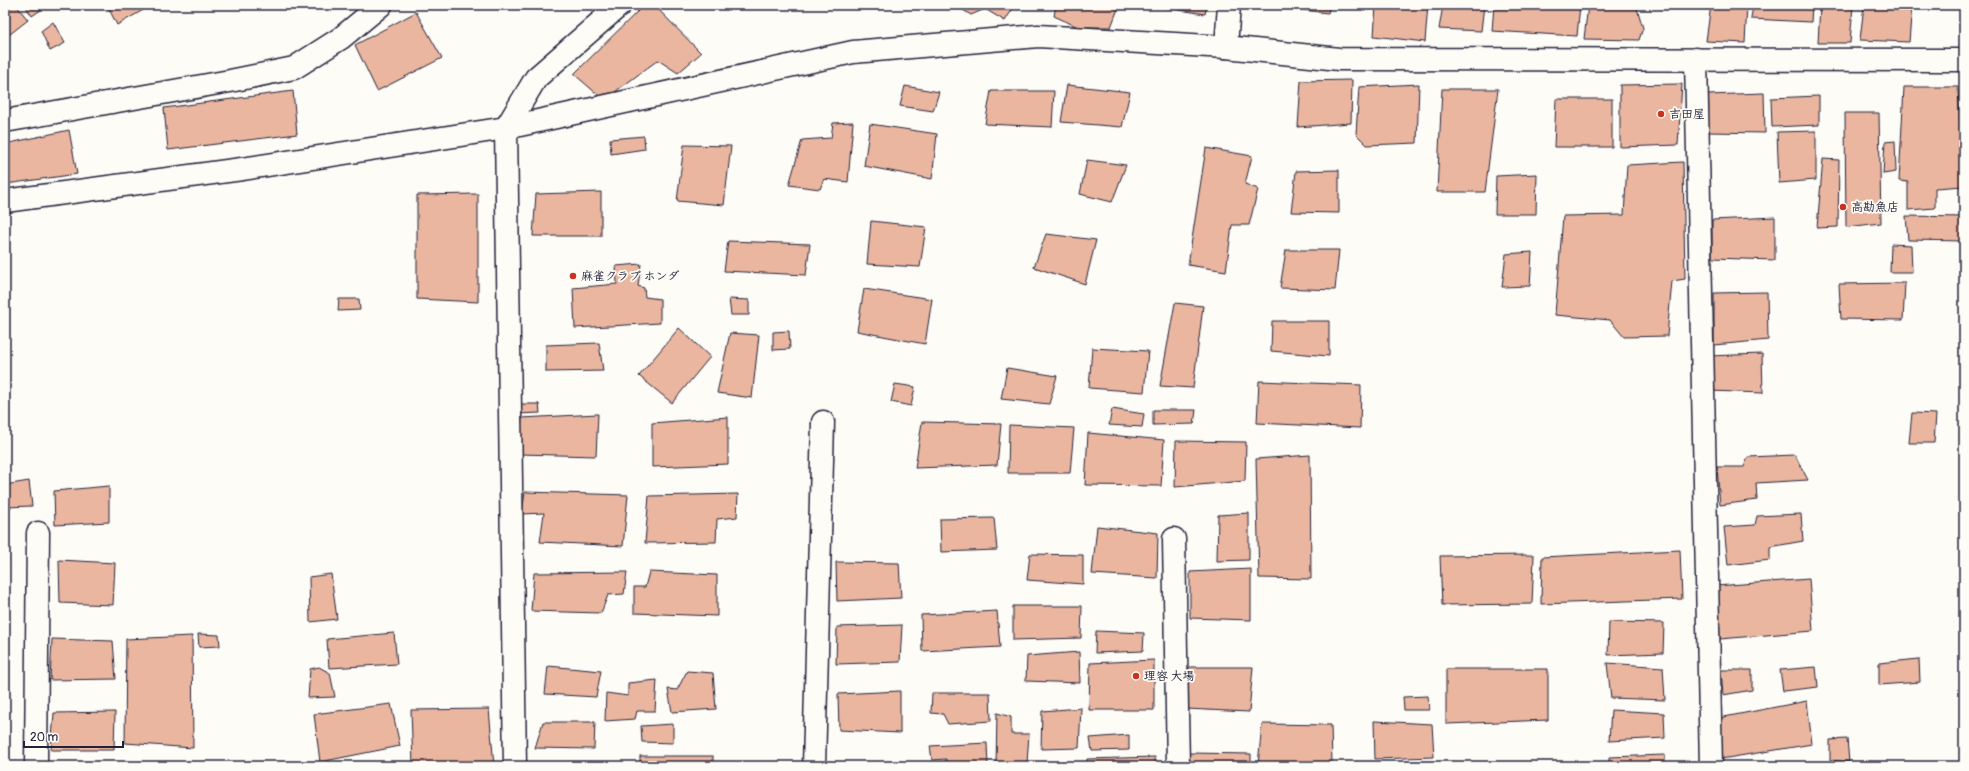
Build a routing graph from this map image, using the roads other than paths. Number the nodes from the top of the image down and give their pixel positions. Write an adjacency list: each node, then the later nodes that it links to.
1 (381, 5): 7 (street)
2 (620, 5): 8 (street)
3 (1229, 5): 4 (street)
4 (1226, 47): 5 (street); 8 (street)
5 (1696, 58): 6 (street); 17 (street)
6 (1964, 60)
7 (5, 121)
8 (506, 128): 9 (street); 14 (street)
9 (5, 201)
10 (823, 422): 15 (street)
11 (38, 533): 13 (street)
12 (1174, 539): 16 (street)
13 (36, 766)
14 (515, 766)
15 (814, 766)
16 (1178, 766)
17 (1711, 766)

